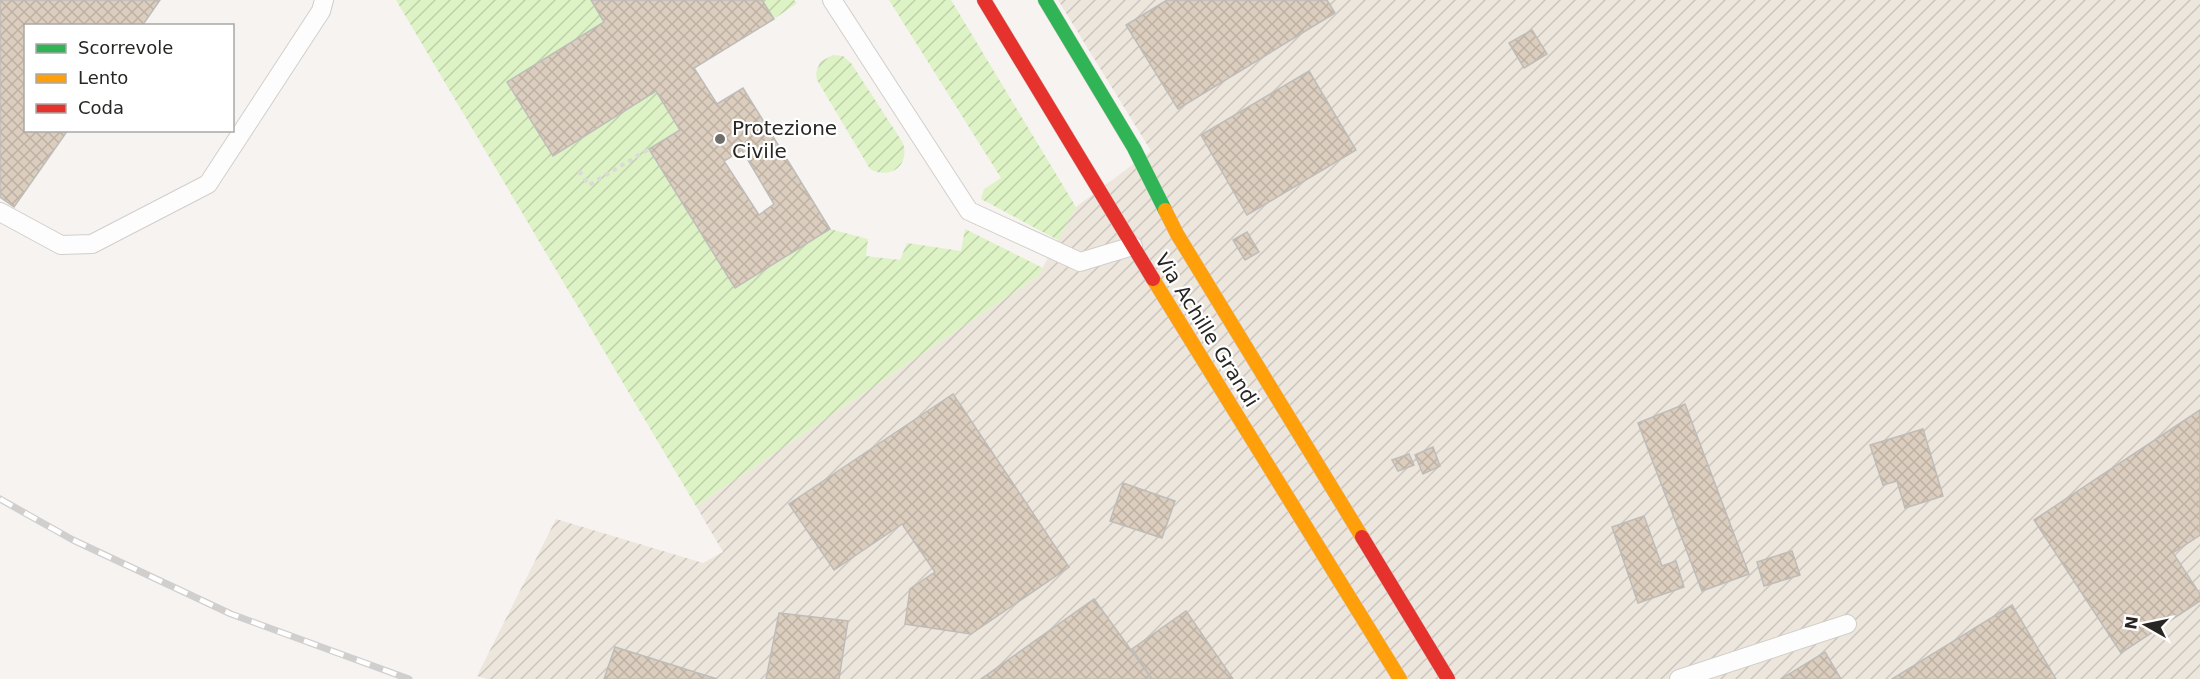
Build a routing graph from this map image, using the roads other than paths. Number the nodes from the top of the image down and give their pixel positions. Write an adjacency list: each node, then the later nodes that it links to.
1 (324, 0): 6 (lane)
2 (832, 0): 8 (lane)
3 (984, 0): 8 (main road, Via Achille Grandi)
4 (1046, 0): 7 (main road, Via Achille Grandi)
5 (1125, 163): 7 (main road, Via Achille Grandi)
6 (0, 212)
7 (1177, 234): 11 (main road, Via Achille Grandi)
8 (1133, 246): 10 (main road, Via Achille Grandi)
9 (1847, 624): 12 (lane)
10 (1400, 679)
11 (1448, 679)
12 (1679, 679)

